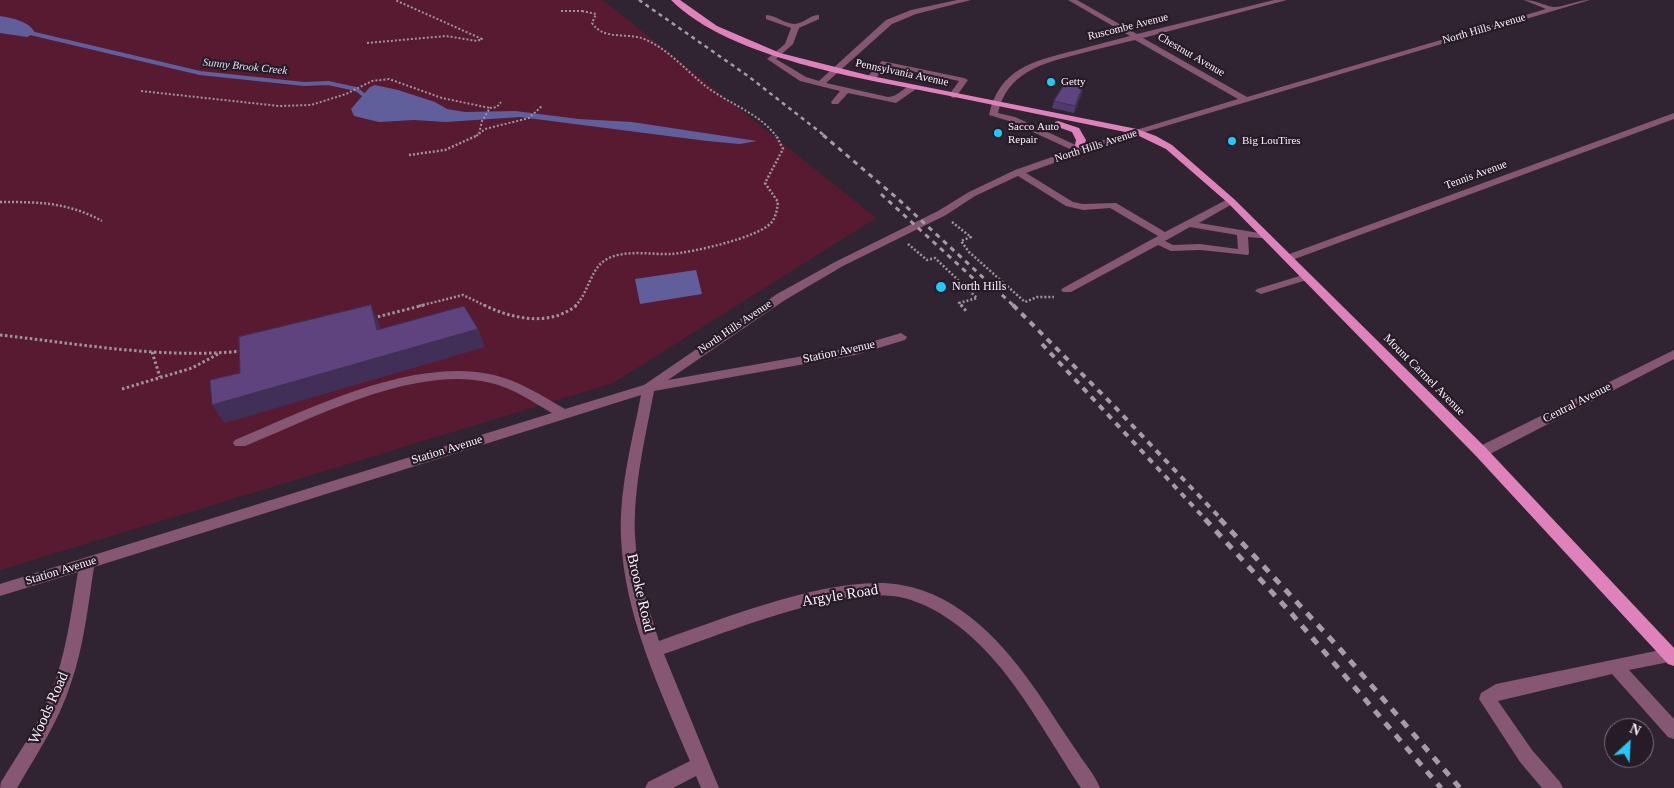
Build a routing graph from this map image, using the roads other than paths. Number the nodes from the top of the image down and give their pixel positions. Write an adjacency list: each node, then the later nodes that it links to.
1 (675, 0): 12 (main road, Pennsylvania Avenue)
2 (967, 0): 13 (street)
3 (1072, 0): 11 (street, Chestnut Avenue)
4 (1283, 0): 11 (street, Ruscombe Avenue)
5 (1528, 0): 7 (street)
6 (1586, 0): 7 (street, North Hills Avenue)
7 (1552, 9): 19 (street, North Hills Avenue)
8 (769, 17): 10 (street)
9 (816, 18): 10 (street)
10 (795, 27): 12 (street)
11 (1137, 37): 19 (street, Chestnut Avenue); 21 (street, Ruscombe Avenue)
12 (777, 55): 13 (main road, Pennsylvania Avenue); 15 (street)
13 (835, 70): 14 (main road, Pennsylvania Avenue); 15 (street)
14 (871, 78): 16 (main road, Pennsylvania Avenue); 18 (street)
15 (820, 84): 17 (street)
16 (913, 86): 17 (street); 18 (main road, Pennsylvania Avenue)
17 (845, 91): 20 (street)
18 (953, 95): 21 (main road, Pennsylvania Avenue)
19 (1246, 100): 25 (street, North Hills Avenue)
20 (835, 102)
21 (994, 104): 23 (main road); 24 (street); 25 (main road, Pennsylvania Avenue)
22 (1674, 116): 33 (street, Tennis Avenue)
23 (1044, 120): 24 (street); 26 (main road)
24 (1037, 131): 26 (street)
25 (1137, 132): 26 (street, North Hills Avenue); 28 (main road, Mount Carmel Avenue)
26 (1079, 150): 27 (street, North Hills Avenue)
27 (1018, 172): 32 (street); 39 (street, North Hills Avenue)
28 (1231, 201): 29 (street); 31 (main road, Mount Carmel Avenue)
29 (1189, 224): 30 (street); 32 (street)
30 (1242, 233): 31 (street); 32 (street)
31 (1267, 237): 33 (main road, Mount Carmel Avenue)
32 (1162, 239): 35 (street)
33 (1288, 258): 34 (main road, Mount Carmel Avenue)
34 (1306, 276): 36 (street); 42 (main road, Mount Carmel Avenue)
35 (1067, 290)
36 (1261, 291)
37 (901, 337): 39 (street, Station Avenue)
38 (1674, 354): 42 (street, Central Avenue)
39 (648, 388): 40 (street, Station Avenue); 45 (street, Brooke Road)
40 (564, 414): 41 (street); 43 (street, Station Avenue)
41 (240, 443)
42 (1481, 452): 46 (main road, Mount Carmel Avenue)
43 (87, 563): 44 (street, Station Avenue); 50 (street, Woods Road)
44 (0, 590)
45 (655, 650): 49 (street, Brooke Road); 53 (street, Argyle Road)
46 (1672, 657): 47 (street)
47 (1615, 666): 48 (street); 54 (street)
48 (1674, 732)
49 (700, 765): 51 (street); 52 (street, Brooke Road)
50 (7, 788)
51 (654, 788)
52 (710, 788)
53 (1091, 788)
54 (1554, 788)

